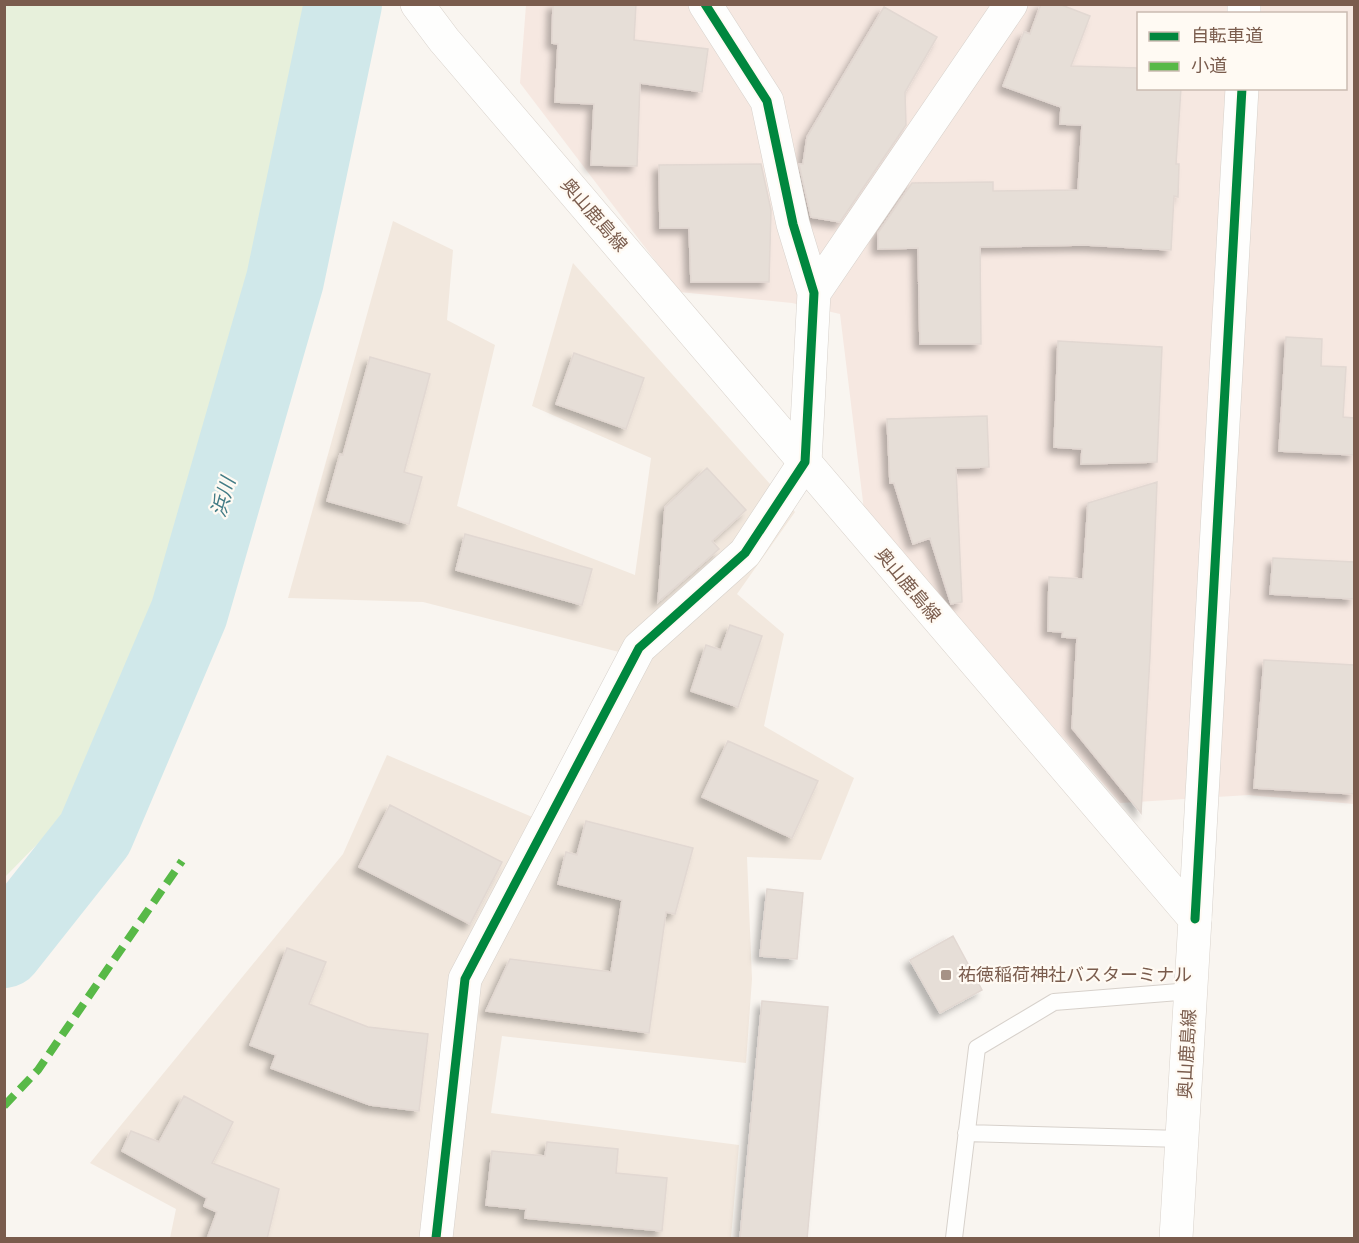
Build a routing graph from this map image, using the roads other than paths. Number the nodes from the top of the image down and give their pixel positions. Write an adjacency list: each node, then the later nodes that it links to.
1 (417, 4): 6 (street, 奥山鹿島線)
2 (705, 4): 5 (street)
3 (1011, 4): 5 (street)
4 (1242, 90): 7 (street)
5 (814, 293): 6 (street)
6 (805, 462): 7 (street, 奥山鹿島線); 11 (street)
7 (1195, 919): 8 (street, 奥山鹿島線)
8 (1191, 991): 9 (lane); 10 (street, 奥山鹿島線)
9 (966, 1133): 10 (lane); 12 (lane)
10 (1182, 1139): 13 (street, 奥山鹿島線)
11 (436, 1239)
12 (954, 1239)
13 (1176, 1239)

